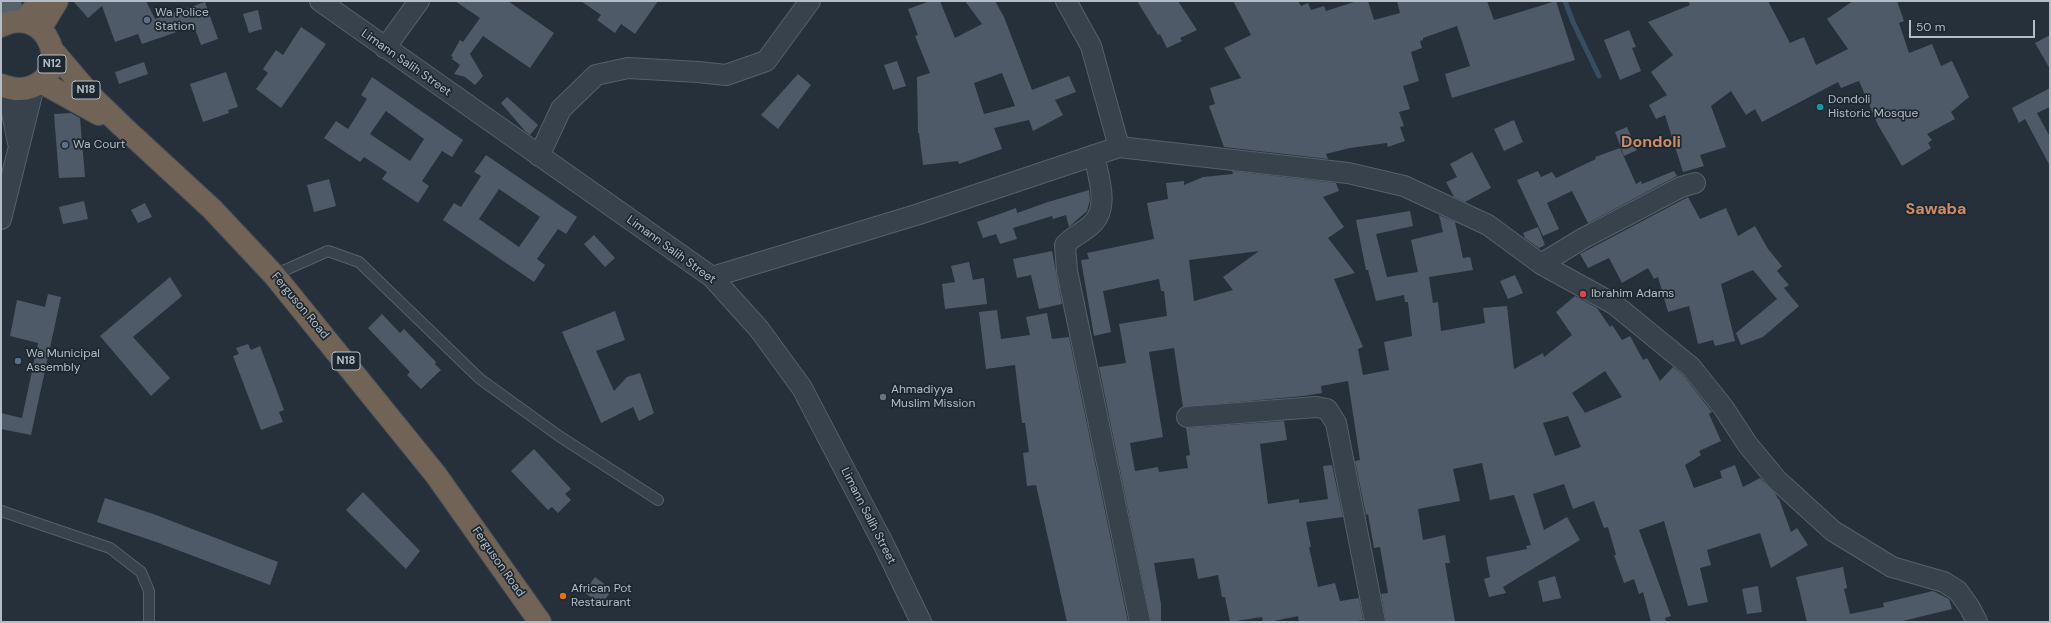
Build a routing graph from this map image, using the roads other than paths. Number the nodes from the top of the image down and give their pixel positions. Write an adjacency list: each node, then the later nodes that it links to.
1 (8, 1): 8 (main road)
2 (40, 1): 8 (highway)
3 (57, 1): 8 (highway)
4 (320, 1): 9 (street, Limann Salih Street)
5 (419, 1): 9 (street)
6 (810, 1): 17 (street)
7 (1066, 1): 15 (street)
8 (20, 24): 10 (highway, N12)
9 (385, 48): 17 (street, Limann Salih Street)
10 (52, 51): 11 (highway, N12); 13 (highway, Ferguson Road / N18)
11 (37, 84): 12 (highway, N12); 13 (highway, Ferguson Road / N18); 14 (street)
12 (4, 86): 14 (street)
13 (122, 126): 21 (highway, Ferguson Road / N18)
14 (18, 143): 19 (street)
15 (1119, 147): 16 (street); 20 (street)
16 (1094, 155): 22 (street); 29 (street)
17 (539, 156): 22 (street, Limann Salih Street)
18 (1695, 183): 20 (street)
19 (1, 219)
20 (1541, 264): 31 (street)
21 (274, 275): 24 (lane); 27 (highway, Ferguson Road / N18)
22 (712, 277): 28 (street, Limann Salih Street)
23 (1188, 417): 30 (street)
24 (658, 500)
25 (1, 511): 26 (lane)
26 (149, 622)
27 (540, 622)
28 (921, 622)
29 (1140, 622)
30 (1375, 622)
31 (1977, 622)

